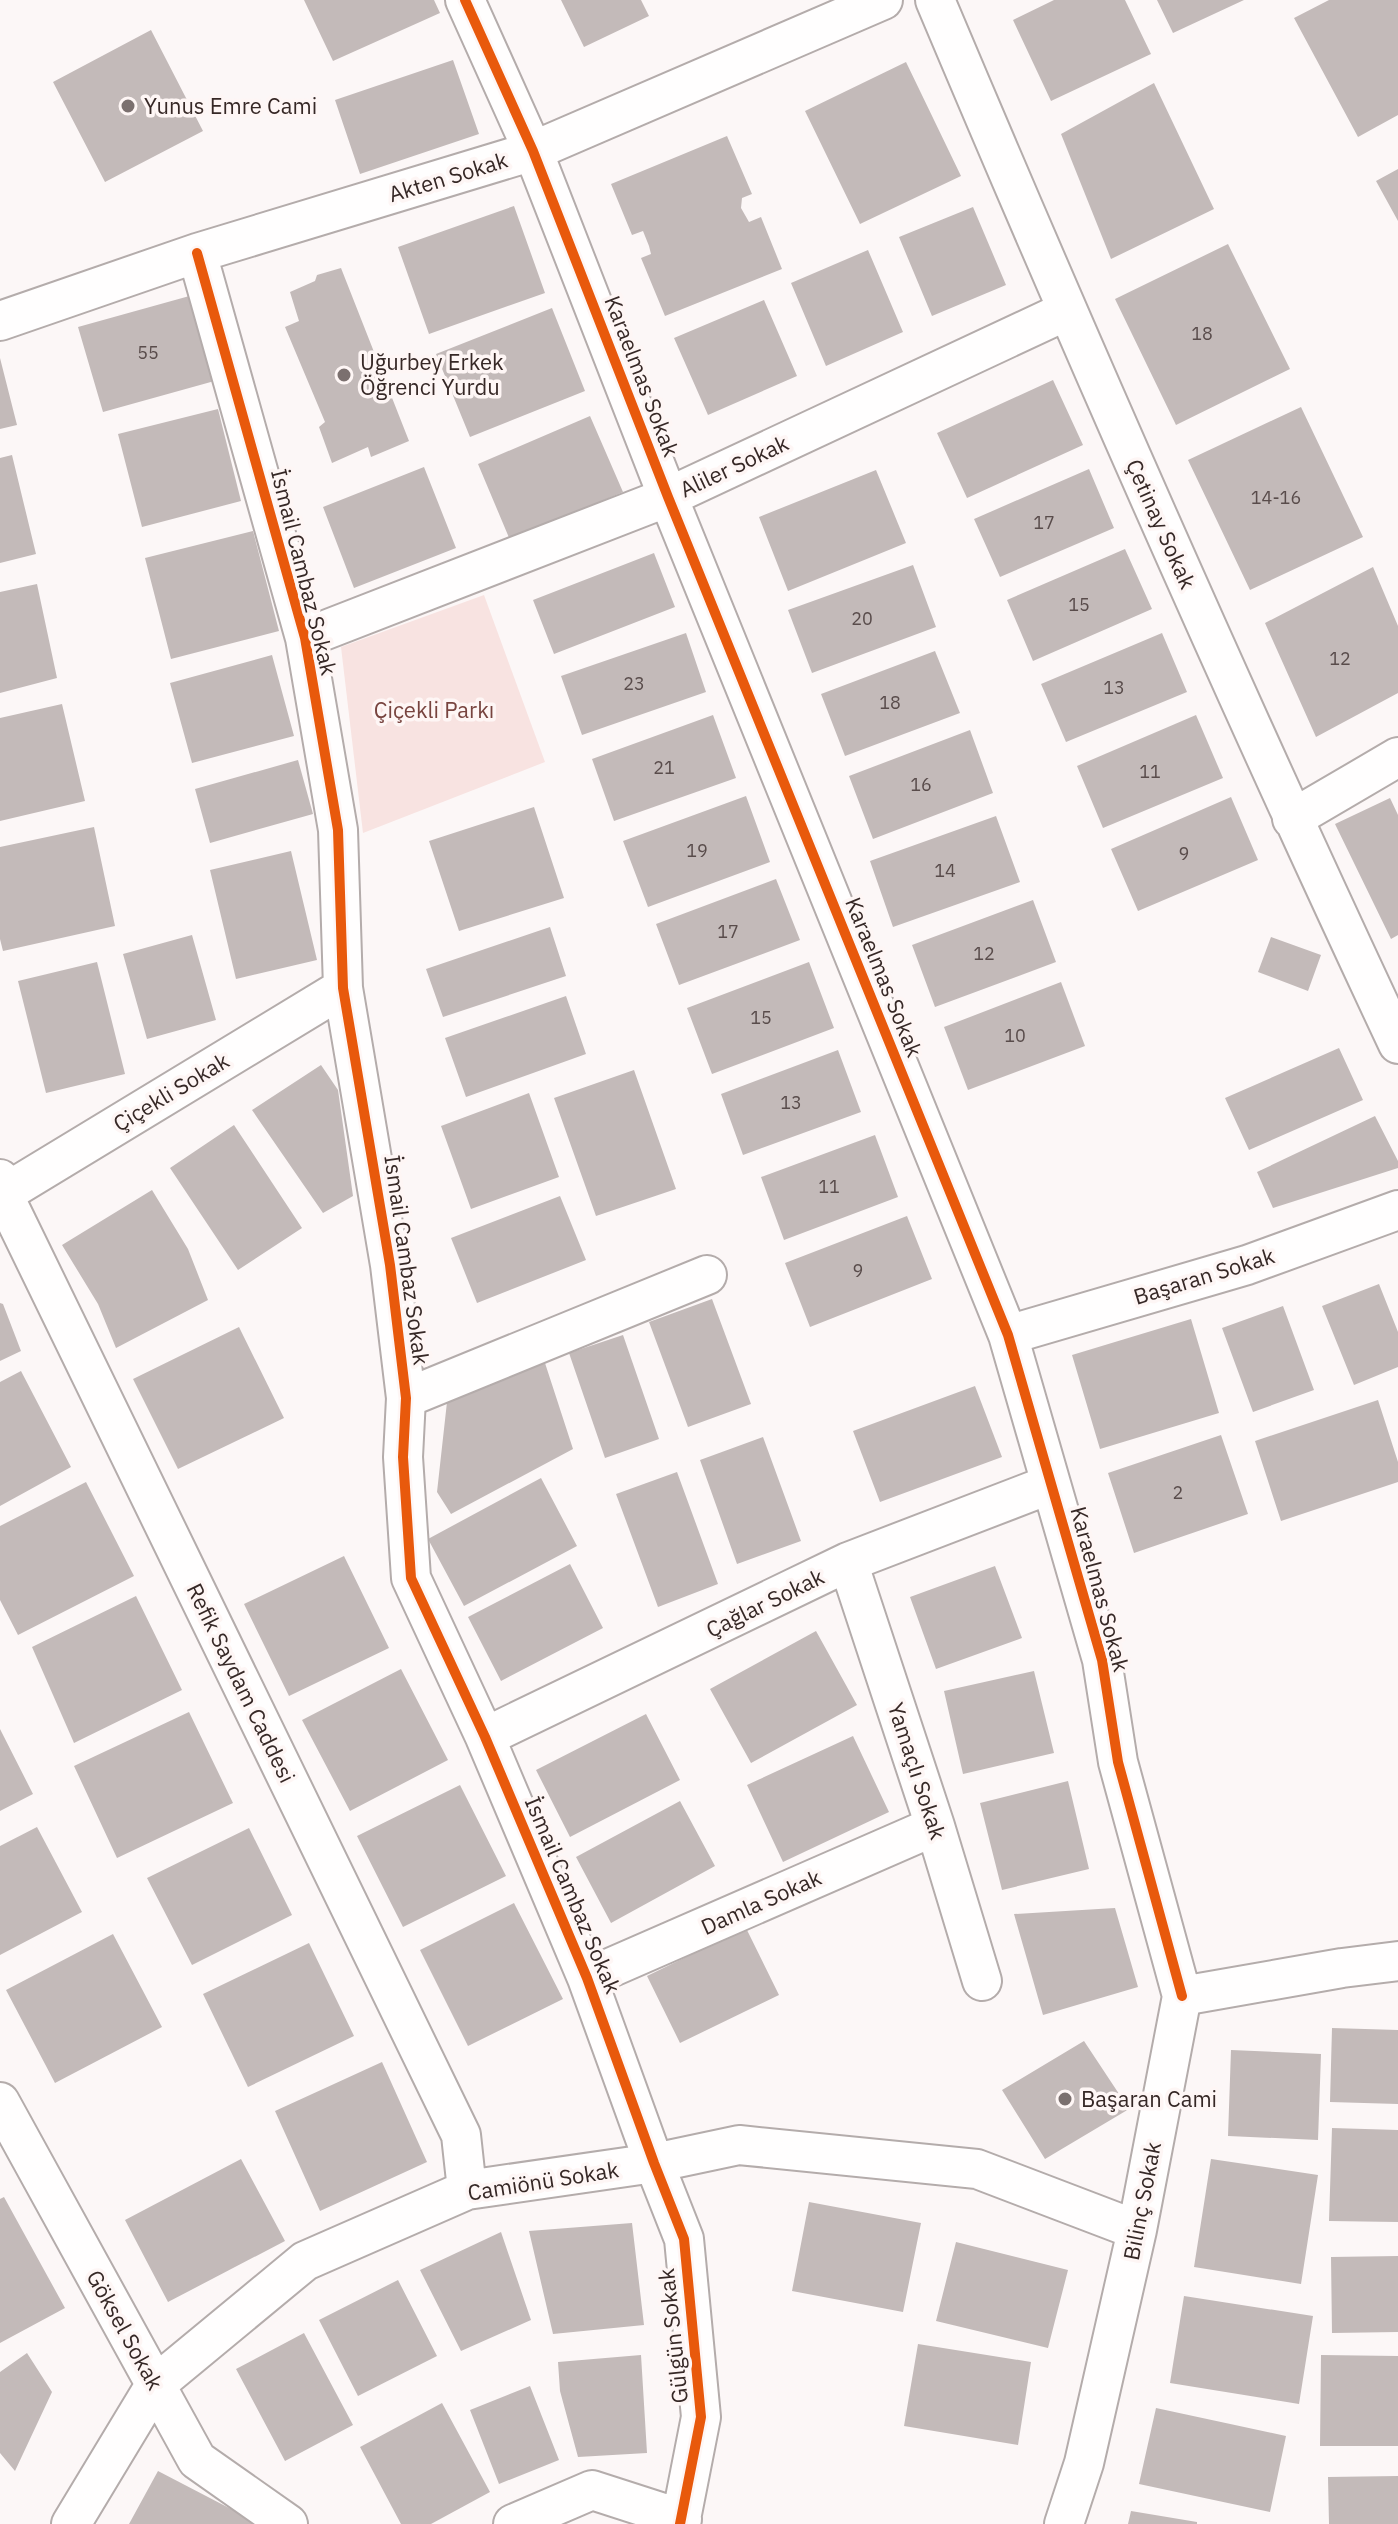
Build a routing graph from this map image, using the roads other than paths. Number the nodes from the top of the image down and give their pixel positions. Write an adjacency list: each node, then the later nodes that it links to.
1 (465, 0): 4 (street, Karaelmas Sokak)
2 (883, 0): 4 (street, Akten Sokak)
3 (935, 0): 6 (street, Çetinay Sokak)
4 (533, 151): 5 (street, Akten Sokak); 8 (street, Karaelmas Sokak)
5 (197, 253): 7 (street, Akten Sokak); 9 (street, İsmail Cambaz Sokak)
6 (1066, 311): 8 (street, Aliler Sokak); 11 (street, Çetinay Sokak)
7 (0, 321)
8 (668, 497): 9 (street, Aliler Sokak); 18 (street, Karaelmas Sokak)
9 (305, 638): 13 (street, İsmail Cambaz Sokak)
10 (1398, 757): 11 (street)
11 (1292, 819): 12 (street, Çetinay Sokak)
12 (1384, 977): 14 (street, Çetinay Sokak)
13 (343, 988): 15 (street, Çiçekli Sokak); 19 (street, İsmail Cambaz Sokak)
14 (1398, 1044)
15 (1, 1190): 30 (street, Refik Saydam Caddesi)
16 (1398, 1210): 18 (street, Başaran Sokak)
17 (707, 1275): 19 (street)
18 (1008, 1335): 20 (street, Karaelmas Sokak)
19 (406, 1398): 22 (street, İsmail Cambaz Sokak)
20 (1051, 1484): 21 (street, Çağlar Sokak); 27 (street, Karaelmas Sokak)
21 (848, 1562): 22 (street, Çağlar Sokak); 23 (street, Yamaçlı Sokak)
22 (485, 1737): 25 (street, İsmail Cambaz Sokak)
23 (935, 1826): 25 (street, Damla Sokak); 26 (street, Yamaçlı Sokak)
24 (1398, 1961): 27 (street)
25 (587, 1978): 29 (street, İsmail Cambaz Sokak)
26 (982, 1981)
27 (1182, 1996): 31 (street, Bilinç Sokak)
28 (0, 2102): 33 (street, Göksel Sokak)
29 (654, 2163): 30 (street, Camiönü Sokak); 31 (street, Camiönü Sokak); 32 (street, İsmail Cambaz Sokak)
30 (467, 2190): 33 (street, Camiönü Sokak)
31 (1137, 2230): 38 (street, Bilinç Sokak)
32 (684, 2239): 34 (street, Gülgün Sokak)
33 (155, 2385): 35 (street, Camiönü Sokak); 36 (street, Göksel Sokak)
34 (681, 2521): 37 (street)
35 (71, 2524)
36 (288, 2524)
37 (513, 2524)
38 (1064, 2524)

